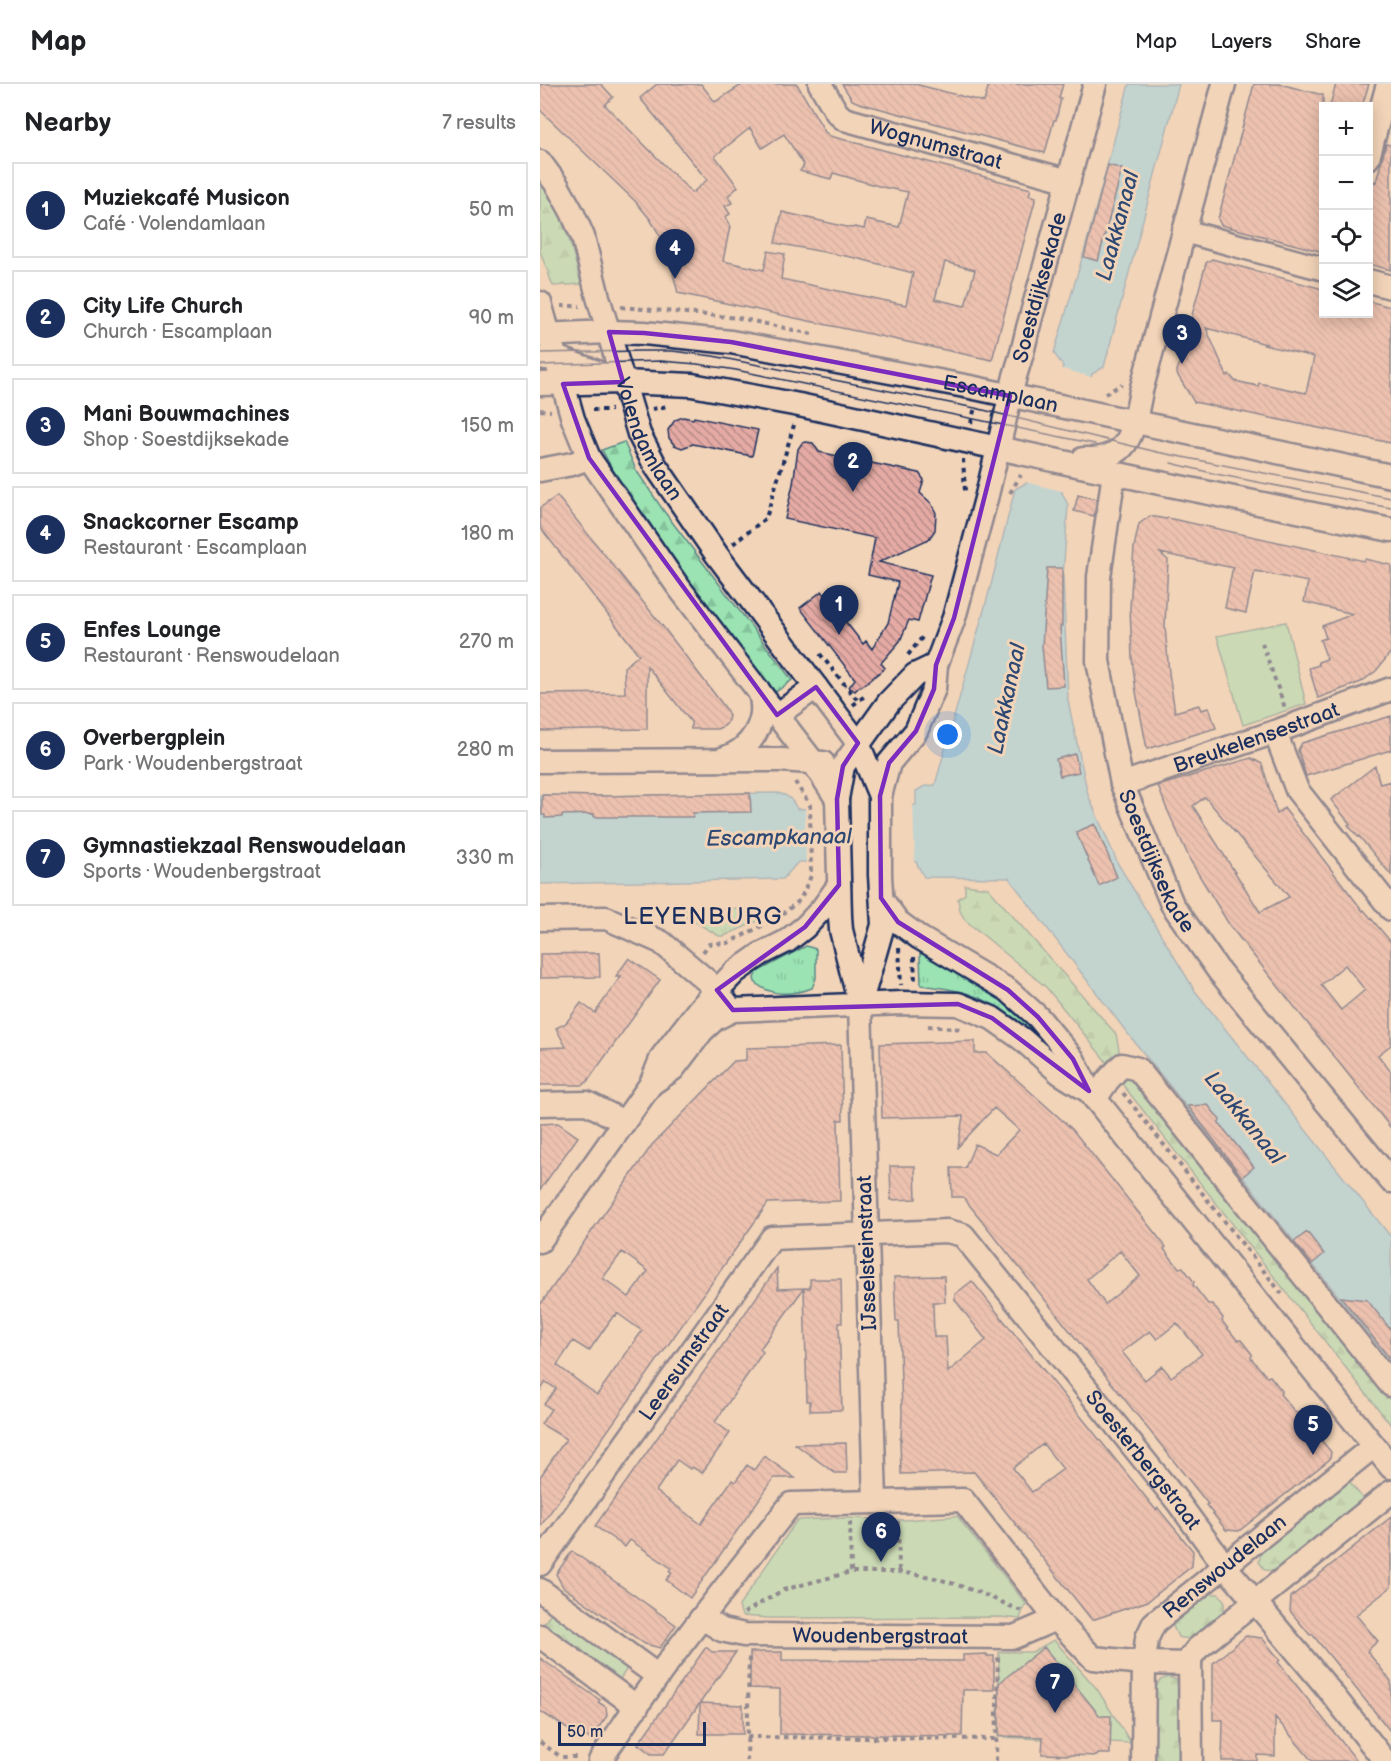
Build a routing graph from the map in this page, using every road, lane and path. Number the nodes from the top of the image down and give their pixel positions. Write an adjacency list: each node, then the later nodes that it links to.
1 (820, 84): 8 (street, Wognumstraat)
2 (1095, 84): 8 (street, Soestdijksekade)
3 (1224, 84): 9 (street)
4 (1388, 84): 5 (street)
5 (1383, 137): 6 (street)
6 (1369, 156)
7 (540, 162): 15 (street, Volendamlaan)
8 (1069, 181): 24 (street, Soestdijksekade)
9 (1184, 231): 10 (street); 29 (street)
10 (1319, 268)
11 (1373, 282): 12 (street)
12 (1391, 287)
13 (540, 303): 17 (street)
14 (626, 307): 16 (path)
15 (609, 332): 16 (street, Escamplaan); 17 (street, Escamplaan); 18 (street, Escamplaan); 19 (street, Volendamlaan)
16 (633, 333): 23 (street, Escamplaan)
17 (544, 334): 18 (street)
18 (548, 358): 19 (street); 22 (street)
19 (623, 382): 20 (street); 22 (street); 27 (street, Volendamlaan)
20 (648, 382): 25 (street); 27 (path)
21 (540, 384): 22 (street)
22 (563, 384): 28 (street)
23 (980, 390): 24 (street, Escamplaan); 31 (path)
24 (1010, 396): 29 (street, Escamplaan); 30 (street, Soestdijksekade)
25 (799, 405): 31 (street); 39 (path)
26 (540, 410): 28 (path)
27 (632, 410): 28 (path); 39 (street, Volendamlaan)
28 (571, 411): 32 (street)
29 (1134, 422): 33 (street); 36 (street, Escamplaan)
30 (999, 448): 31 (street); 33 (street); 43 (street, Soestdijksekade)
31 (965, 451): 37 (path)
32 (589, 458): 34 (street); 46 (street)
33 (1077, 462): 35 (street)
34 (540, 470)
35 (1114, 473): 38 (street); 56 (street, Soestdijksekade)
36 (1391, 476)
37 (966, 492)
38 (1391, 530)
39 (717, 555): 44 (street, Volendamlaan)
40 (926, 632): 42 (path)
41 (1262, 644): 50 (path)
42 (902, 662)
43 (936, 665): 51 (street); 57 (street, Soestdijksekade)
44 (816, 687): 49 (street); 51 (street, Volendamlaan)
45 (1391, 689): 50 (street, Breukelensestraat)
46 (759, 691): 49 (street); 52 (street)
47 (868, 694): 48 (path)
48 (858, 701)
49 (777, 715): 54 (street)
50 (1283, 729): 56 (street, Breukelensestraat); 62 (street)
51 (858, 743): 55 (street); 57 (street, Soestdijksekade)
52 (717, 760): 53 (street); 54 (street)
53 (540, 761)
54 (813, 762): 55 (street); 58 (street)
55 (843, 766): 58 (street)
56 (1122, 784): 76 (street, Soestdijksekade)
57 (880, 799): 61 (street, Soestdijksekade)
58 (837, 801): 60 (street)
59 (810, 805): 66 (path)
60 (838, 880): 67 (street); 69 (street)
61 (881, 898): 64 (street); 69 (street, Soestdijksekade)
62 (1391, 909)
63 (540, 919): 66 (street)
64 (898, 922): 65 (street); 68 (path)
65 (920, 938): 68 (path); 73 (street)
66 (691, 967): 67 (street)
67 (717, 990): 70 (street); 72 (street)
68 (909, 1003): 69 (street); 71 (path); 73 (street)
69 (860, 1005): 70 (street); 77 (street, IJsselsteinstraat)
70 (733, 1010): 72 (street)
71 (968, 1030)
72 (651, 1084): 75 (street)
73 (1092, 1095): 79 (street); 80 (street)
74 (540, 1104): 75 (street)
75 (624, 1122): 78 (street)
76 (1391, 1182)
77 (866, 1235): 83 (street, IJsselsteinstraat); 86 (street, Leersumstraat); 87 (street, Soesterbergstraat)
78 (540, 1241)
79 (1391, 1385)
80 (1374, 1446): 81 (street); 87 (street, Renswoudelaan)
81 (1391, 1467)
82 (1391, 1492): 91 (street)
83 (875, 1502): 84 (street); 85 (street)
84 (898, 1502): 89 (path); 93 (street)
85 (850, 1503): 88 (path); 92 (street)
86 (540, 1564)
87 (1224, 1565): 91 (street, Soesterbergstraat); 98 (street, Renswoudelaan)
88 (850, 1572): 89 (path); 94 (path)
89 (899, 1572): 93 (path)
90 (540, 1590): 100 (street)
91 (1255, 1602): 99 (street); 110 (street, Soesterbergstraat)
92 (702, 1618): 94 (street, Woudenbergstraat); 100 (street)
93 (1048, 1622): 97 (street, Woudenbergstraat); 98 (street)
94 (722, 1630): 95 (street, Woudenbergstraat)
95 (749, 1635): 97 (street, Woudenbergstraat); 102 (path)
96 (540, 1636): 101 (street)
97 (999, 1637): 103 (path)
98 (1144, 1663): 99 (street); 108 (street, Renswoudelaan)
99 (1190, 1664): 109 (street)
100 (658, 1676): 101 (street)
101 (637, 1707): 105 (street)
102 (747, 1737): 103 (path); 106 (path)
103 (997, 1739): 107 (path)
104 (540, 1742): 105 (path)
105 (601, 1759)
106 (747, 1761)
107 (996, 1761)
108 (1143, 1761)
109 (1191, 1761)
110 (1385, 1761)

